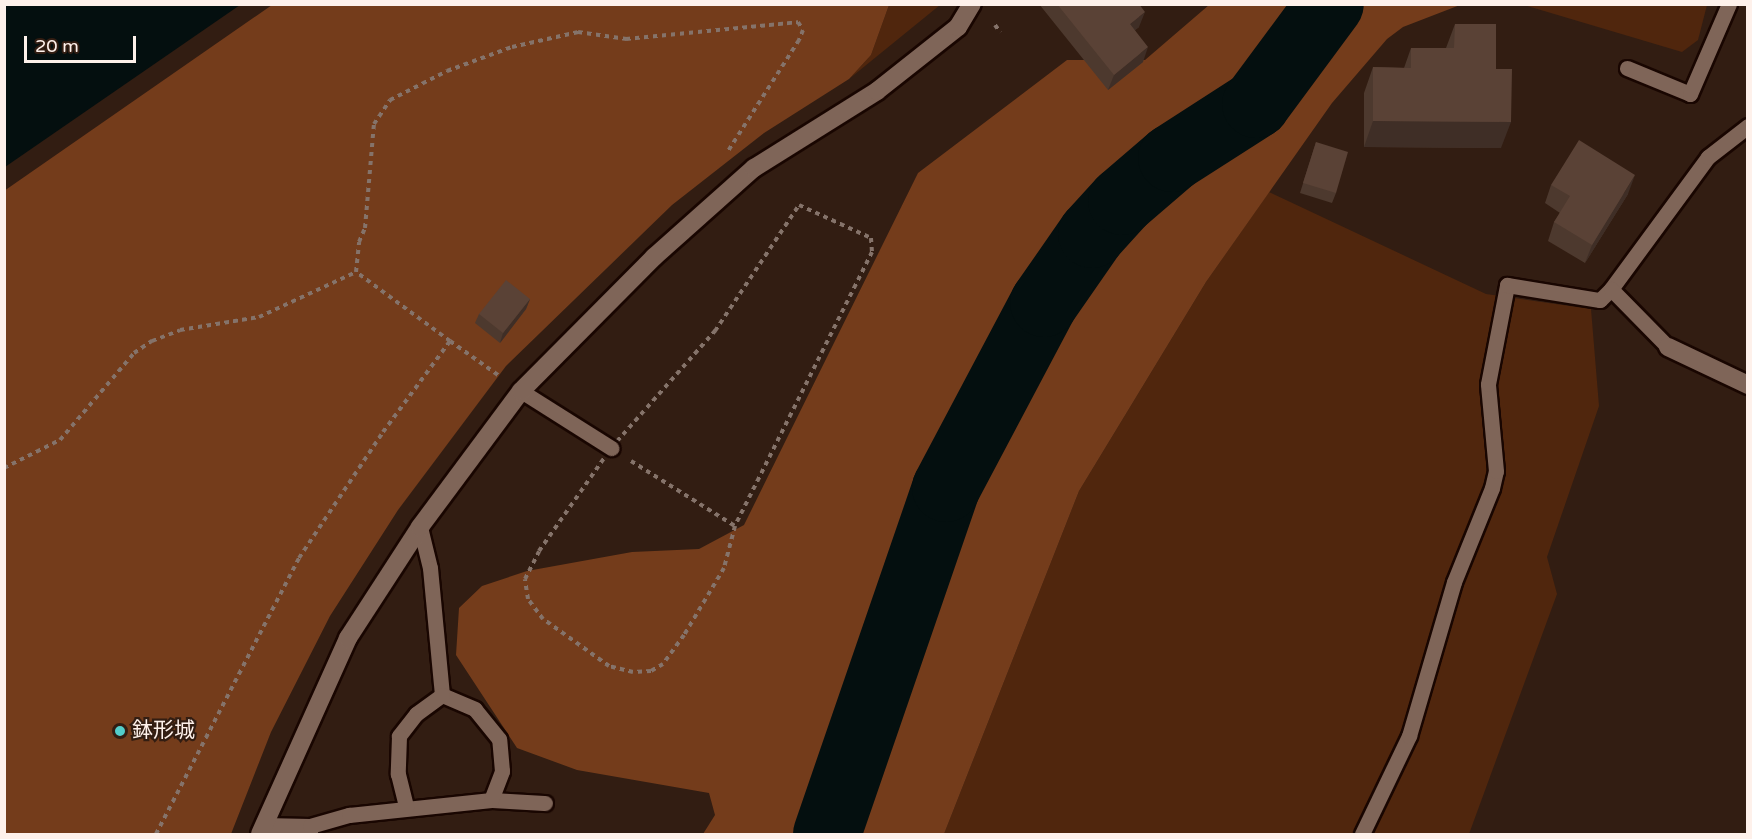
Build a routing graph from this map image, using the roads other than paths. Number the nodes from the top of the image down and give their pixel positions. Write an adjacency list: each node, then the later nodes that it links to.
1 (972, 4): 8 (street)
2 (1729, 4): 3 (lane)
3 (1627, 68)
4 (1748, 126): 5 (lane)
5 (1611, 289): 6 (lane); 17 (lane)
6 (1668, 347): 7 (street)
7 (1748, 386)
8 (521, 392): 9 (lane); 10 (street)
9 (611, 448)
10 (420, 527): 11 (lane); 15 (street)
11 (442, 695): 12 (lane); 14 (lane)
12 (491, 800): 13 (lane); 14 (lane)
13 (545, 803)
14 (406, 807): 16 (lane)
15 (262, 830): 16 (lane)
16 (310, 830)
17 (1362, 834)

